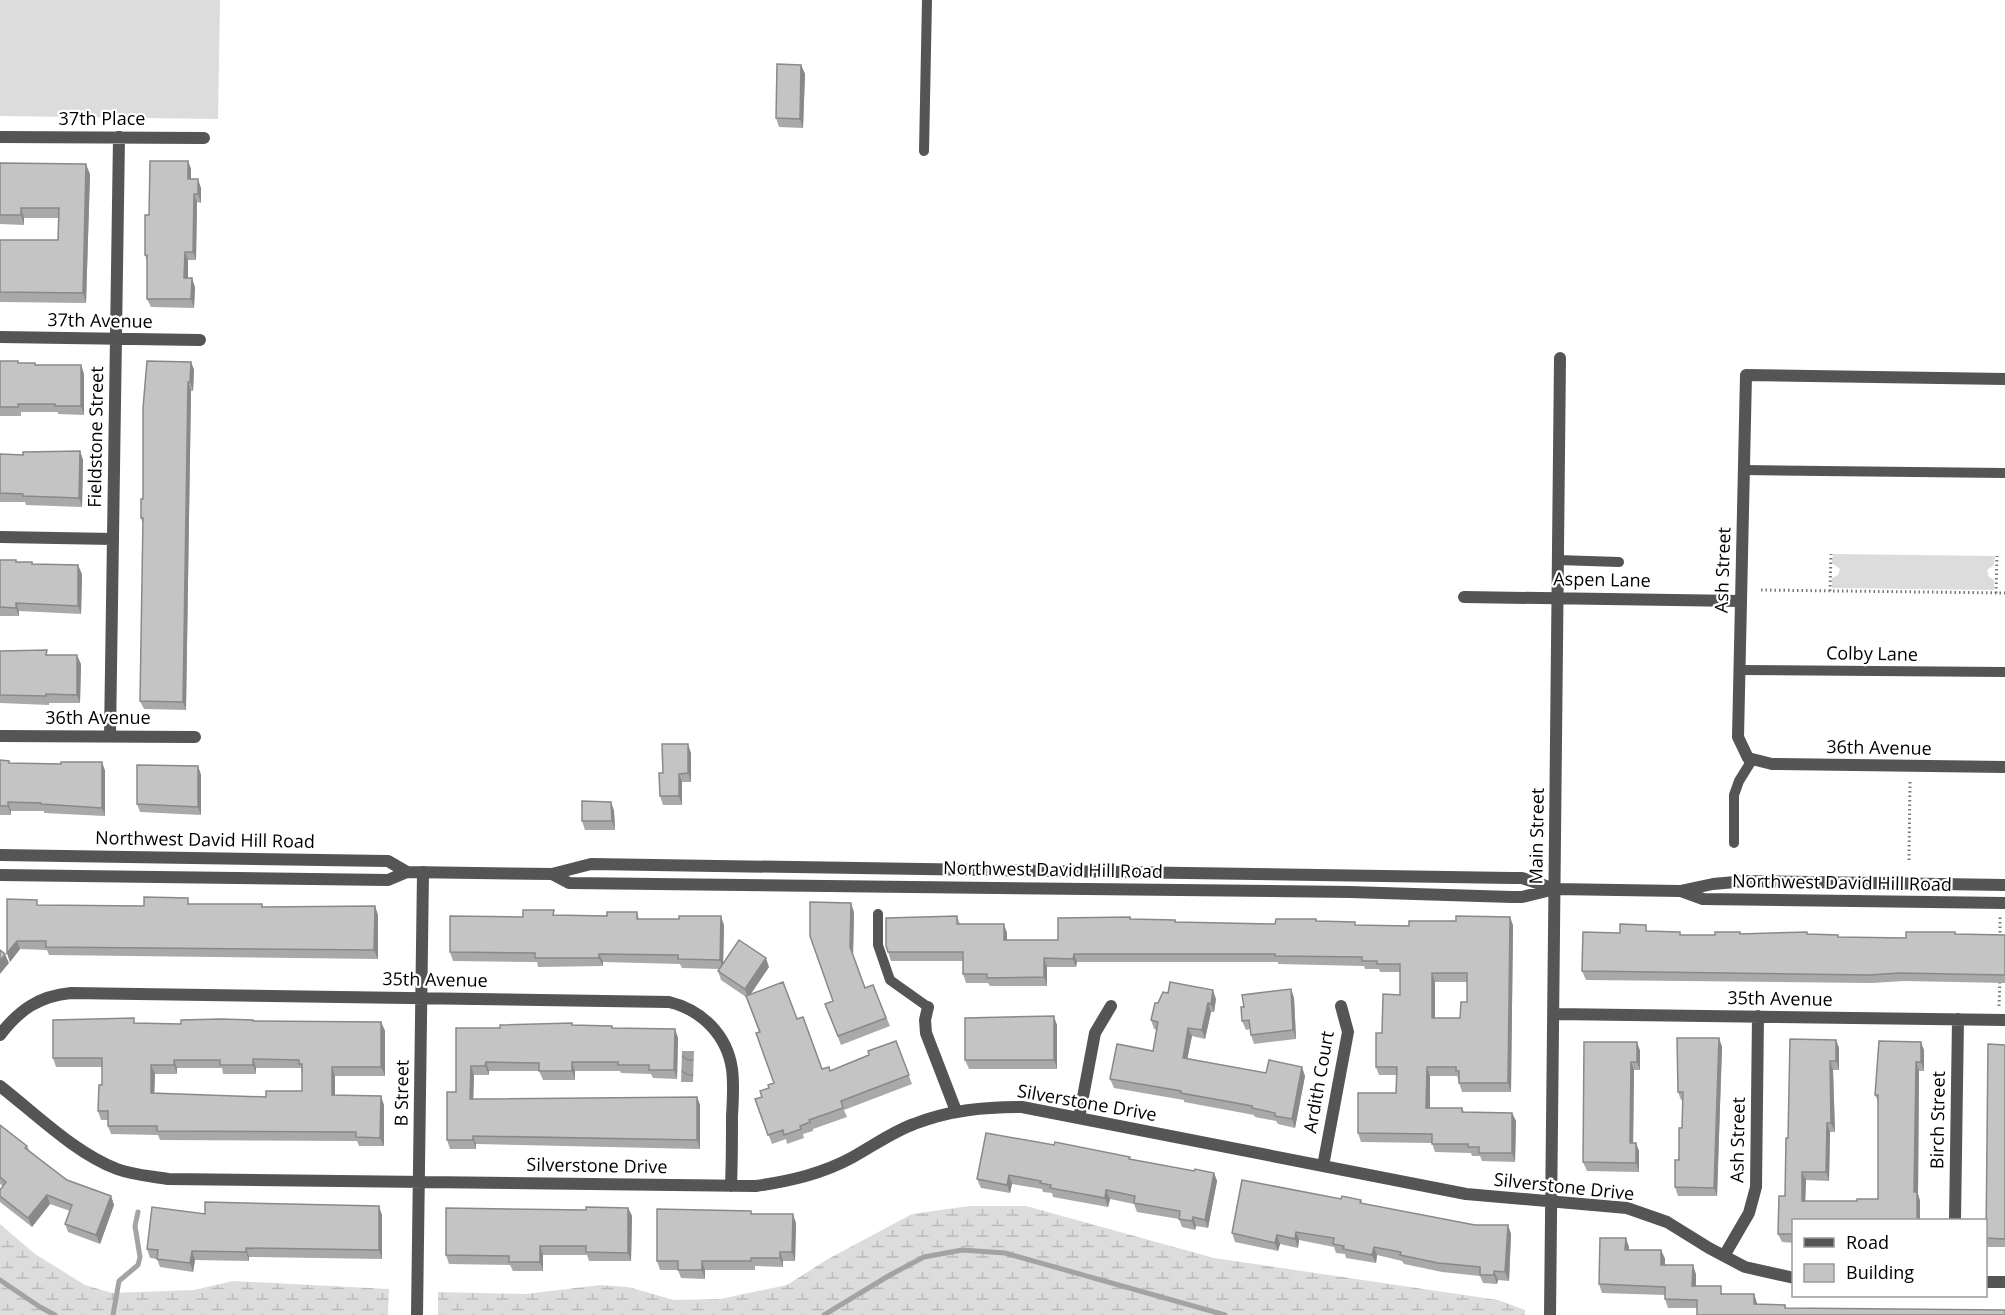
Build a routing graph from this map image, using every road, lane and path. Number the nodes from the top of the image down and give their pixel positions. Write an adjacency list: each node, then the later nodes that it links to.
1 (927, 0): 5 (lane)
2 (0, 137): 3 (street, 37th Place)
3 (119, 138): 4 (street, 37th Place); 7 (street, Fieldstone Street)
4 (204, 138)
5 (924, 151)
6 (0, 337): 7 (street, 37th Avenue)
7 (115, 339): 8 (street, 37th Avenue); 14 (street, Fieldstone Street)
8 (200, 340)
9 (1560, 357): 17 (street, Main Street)
10 (2005, 379): 11 (street, Ash Street)
11 (1745, 470): 12 (lane); 25 (street, Ash Street)
12 (2005, 473)
13 (0, 537): 14 (street)
14 (113, 539): 29 (street, Fieldstone Street)
15 (1831, 554): 20 (path)
16 (1997, 556): 21 (path)
17 (1558, 560): 18 (lane); 24 (street, Main Street)
18 (1619, 562)
19 (1761, 590): 20 (path)
20 (1830, 591): 21 (path)
21 (1996, 593): 22 (path)
22 (2005, 593)
23 (1464, 597): 24 (street, Aspen Lane)
24 (1557, 598): 25 (street, Aspen Lane); 42 (street, Main Street)
25 (1740, 601): 26 (street, Ash Street)
26 (1739, 669): 27 (lane, Colby Lane); 31 (street, Ash Street)
27 (2005, 672)
28 (0, 736): 29 (street, 36th Avenue)
29 (110, 736): 30 (street, 36th Avenue)
30 (195, 736)
31 (1752, 760): 32 (street, 36th Avenue); 34 (lane)
32 (2005, 767)
33 (1910, 778): 36 (path)
34 (1734, 843)
35 (0, 855): 37 (street, Northwest David Hill Road)
36 (1909, 860)
37 (407, 872): 38 (street, Northwest David Hill Road); 40 (street, Northwest David Hill Road)
38 (423, 872): 39 (street, Northwest David Hill Road); 48 (street, B Street)
39 (552, 873): 42 (street, Northwest David Hill Road); 42 (street, Northwest David Hill Road)
40 (0, 875)
41 (2005, 885): 43 (street, Northwest David Hill Road)
42 (1554, 889): 43 (street, Northwest David Hill Road); 52 (street, Main Street)
43 (1680, 891): 44 (street, Northwest David Hill Road)
44 (2003, 903): 46 (path)
45 (878, 914): 51 (lane)
46 (2000, 940)
47 (2000, 974): 55 (path)
48 (422, 998): 56 (street, 35th Avenue); 61 (street, B Street); 62 (street, 35th Avenue)
49 (1111, 1006): 59 (street)
50 (1341, 1006): 60 (street, Ardith Court)
51 (928, 1007): 58 (street)
52 (1554, 1014): 53 (street, 35th Avenue); 63 (street, Main Street)
53 (1758, 1017): 54 (street, 35th Avenue); 65 (street, Ash Street)
54 (1958, 1019): 55 (street, 35th Avenue); 64 (street, Birch Street)
55 (2002, 1020)
56 (0, 1035)
57 (0, 1086): 61 (street, Silverstone Drive)
58 (956, 1111): 59 (street, Silverstone Drive); 62 (street, Silverstone Drive)
59 (1079, 1118): 60 (street, Silverstone Drive)
60 (1323, 1166): 63 (street, Silverstone Drive)
61 (419, 1182): 62 (street, Silverstone Drive); 69 (street, B Street)
62 (731, 1186)
63 (1552, 1202): 65 (street, Silverstone Drive); 70 (street, Main Street)
64 (1955, 1219)
65 (1724, 1256): 66 (street, Silverstone Drive)
66 (1792, 1278)
67 (1987, 1282): 68 (street)
68 (2005, 1282)
69 (417, 1315)
70 (1550, 1315)

